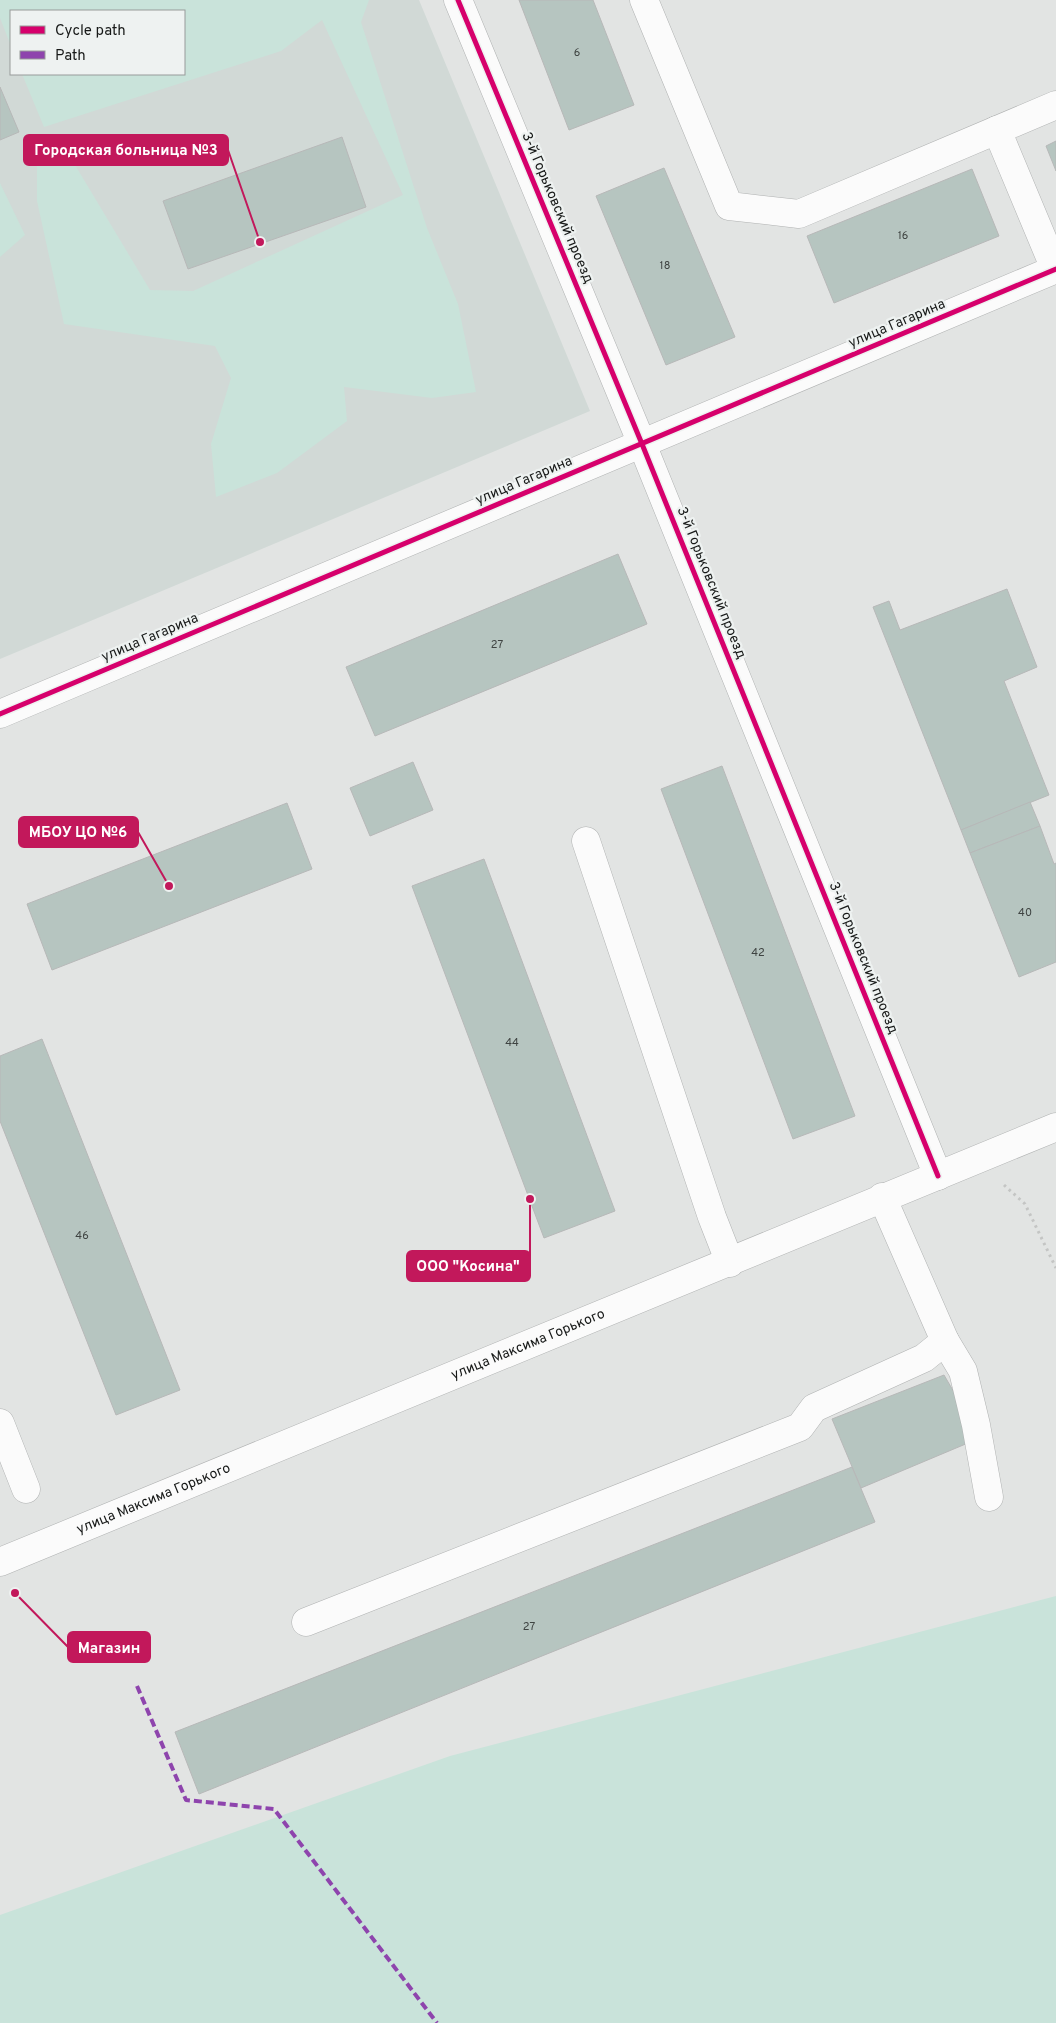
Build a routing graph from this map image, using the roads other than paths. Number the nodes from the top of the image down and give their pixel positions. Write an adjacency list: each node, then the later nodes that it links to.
1 (458, 0): 6 (street, 3-й Горьковский проезд)
2 (644, 0): 4 (street)
3 (1056, 105): 4 (street)
4 (997, 130): 5 (street)
5 (1055, 269): 6 (street, улица Гагарина)
6 (642, 444): 7 (street, улица Гагарина); 10 (street, 3-й Горьковский проезд)
7 (0, 714)
8 (586, 841): 12 (street)
9 (1056, 1127): 10 (street, улица Максима Горького)
10 (938, 1176): 11 (street, улица Максима Горького)
11 (882, 1197): 12 (street, улица Максима Горького); 13 (street)
12 (730, 1263): 17 (street, улица Максима Горького)
13 (945, 1341): 16 (street); 18 (street)
14 (0, 1423): 15 (street)
15 (26, 1489)
16 (989, 1497)
17 (0, 1562)
18 (306, 1622)

